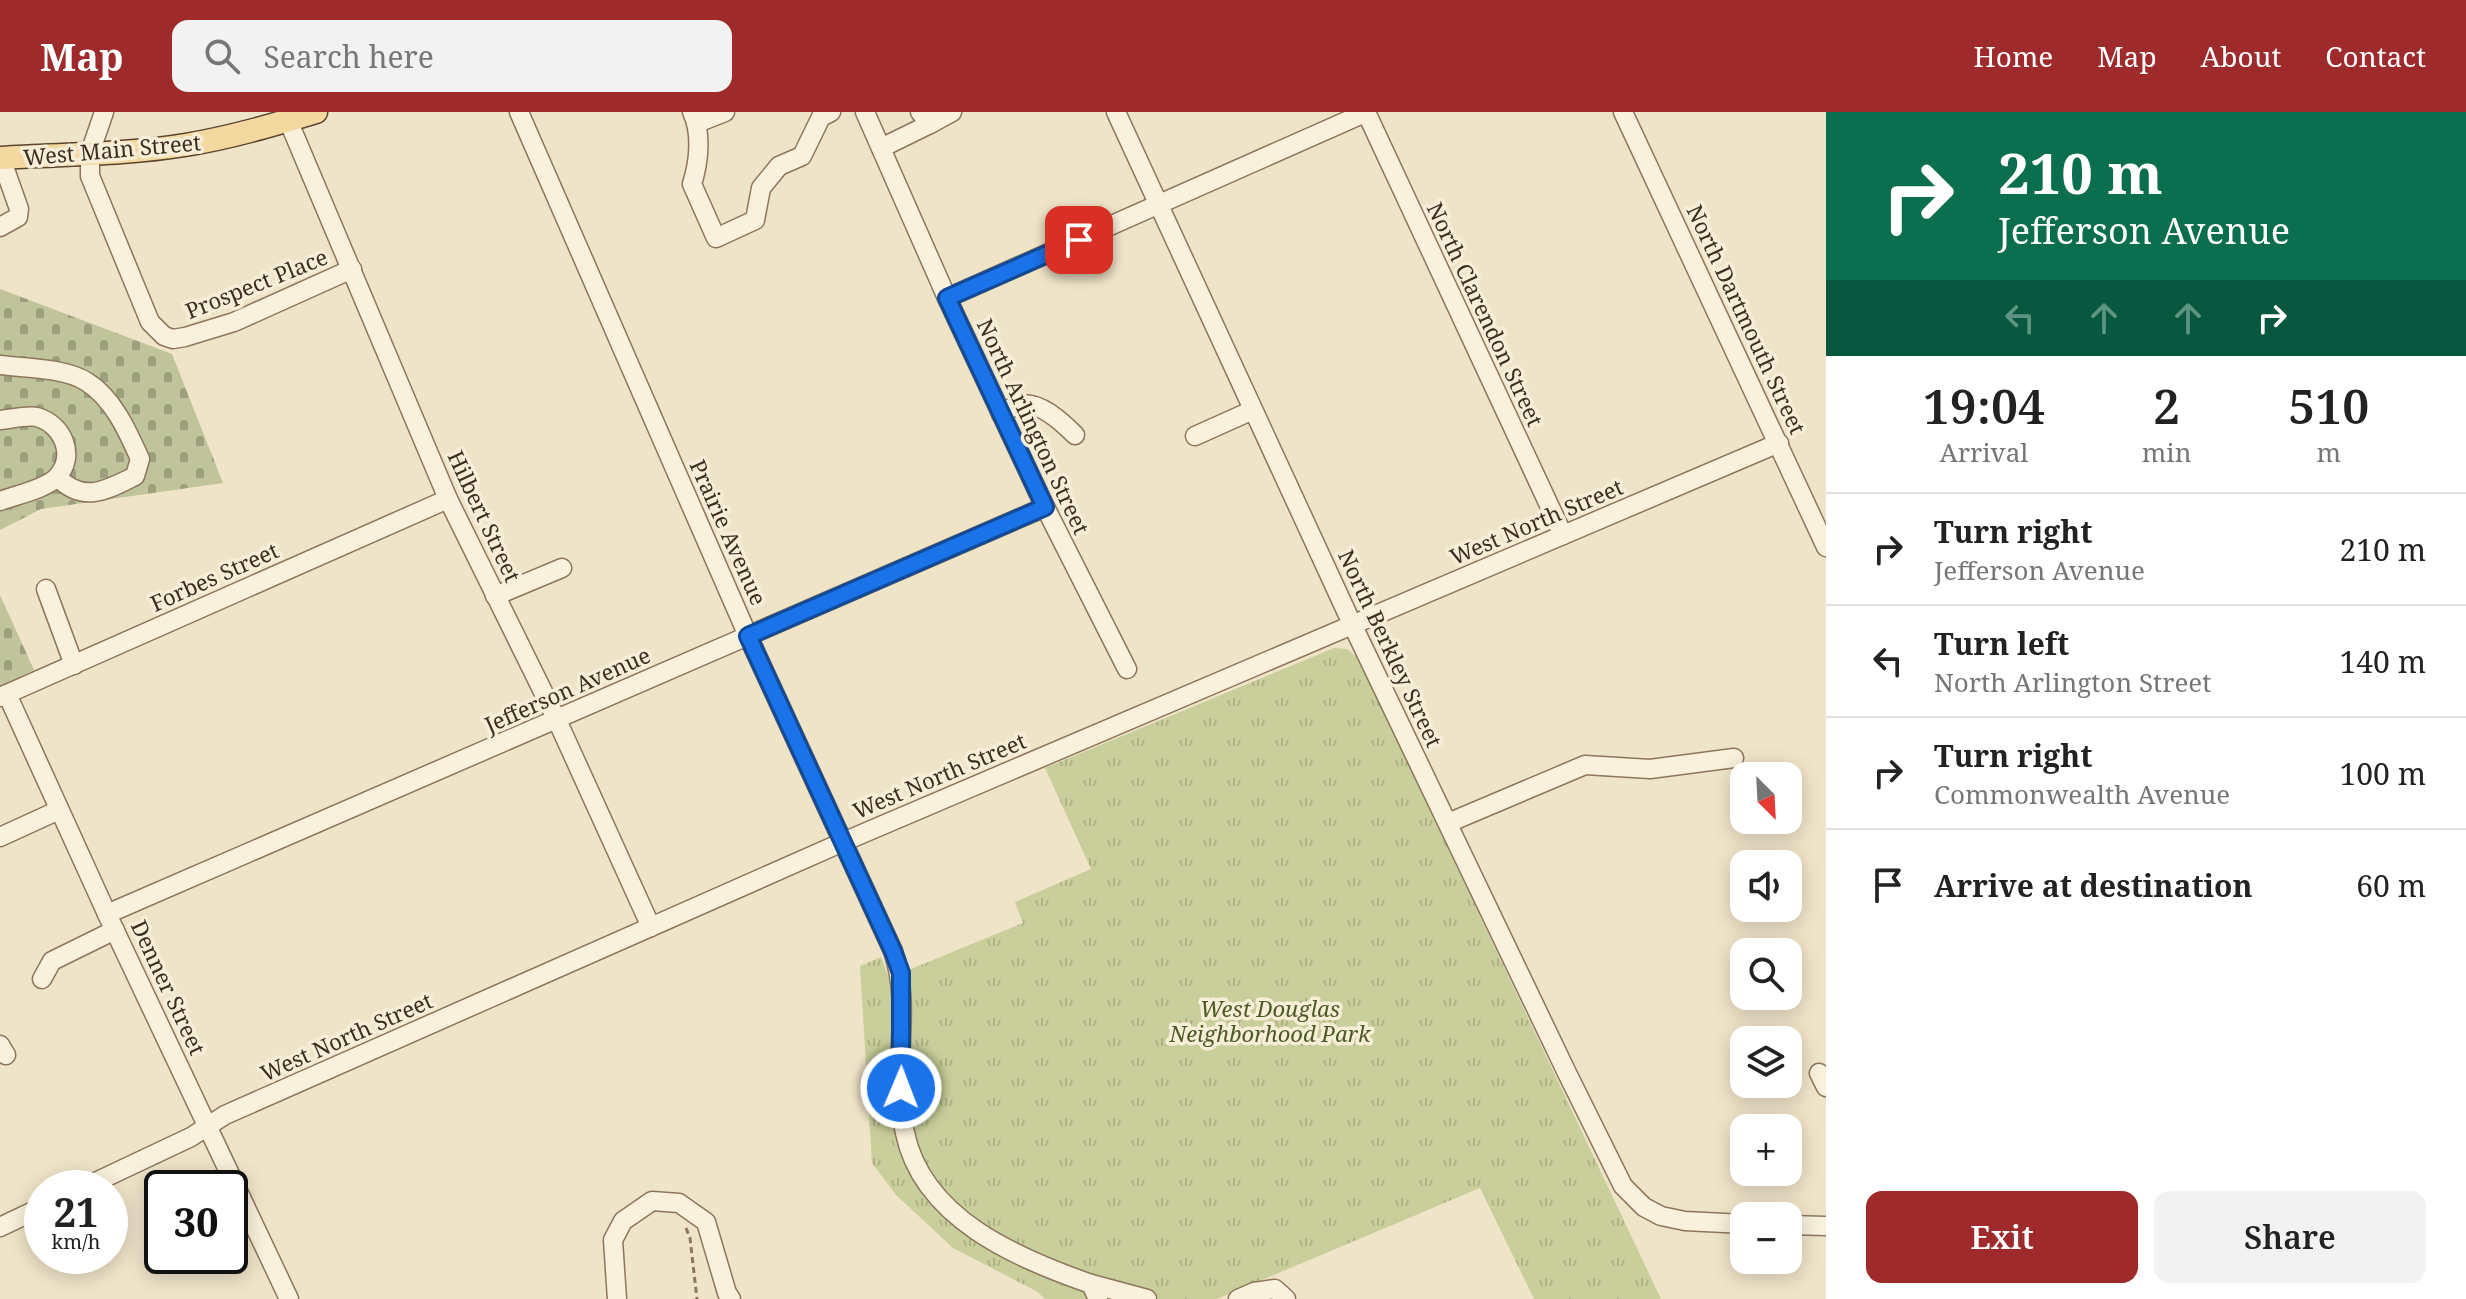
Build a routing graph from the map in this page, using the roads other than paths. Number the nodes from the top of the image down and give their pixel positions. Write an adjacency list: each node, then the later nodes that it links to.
1 (104, 112): 15 (street)
2 (316, 112): 13 (main road, West Main Street)
3 (519, 112): 38 (street, Prairie Avenue)
4 (725, 112): 11 (street)
5 (831, 112): 11 (street)
6 (865, 112): 14 (street, North Arlington Street)
7 (952, 112): 12 (street)
8 (1116, 112): 17 (street, North Berkley Street)
9 (1367, 112): 17 (street); 32 (street, North Clarendon Street)
10 (1623, 112): 27 (street, North Dartmouth Street)
11 (695, 117)
12 (925, 118): 14 (street)
13 (288, 120): 15 (main road, West Main Street); 19 (street, Hilbert Street)
14 (881, 148): 20 (street, North Arlington Street)
15 (90, 153): 16 (main road, West Main Street); 19 (street, Prospect Place)
16 (1, 158): 18 (street)
17 (1158, 205): 20 (street); 22 (street, North Berkley Street)
18 (0, 227)
19 (352, 269): 29 (street, Hilbert Street)
20 (947, 298): 23 (street, North Arlington Street)
21 (0, 365): 28 (street)
22 (1253, 410): 26 (street); 37 (street, North Berkley Street)
23 (1001, 414): 25 (street); 31 (street, North Arlington Street)
24 (0, 420): 28 (street)
25 (1075, 435)
26 (1195, 436)
27 (1779, 443): 32 (street, West North Street); 33 (street, North Dartmouth Street)
28 (57, 477): 30 (street)
29 (448, 499): 36 (street, Hilbert Street); 39 (street, Forbes Street)
30 (0, 501)
31 (1045, 507): 38 (street, Jefferson Avenue); 40 (street, North Arlington Street)
32 (1563, 535): 37 (street, West North Street)
33 (1826, 547)
34 (562, 568): 36 (street)
35 (46, 589): 39 (street)
36 (495, 596): 42 (street, Hilbert Street)
37 (1353, 626): 45 (street, North Berkley Street); 47 (street, West North Street)
38 (748, 636): 42 (street, Jefferson Avenue); 47 (street, Prairie Avenue)
39 (74, 665): 41 (street, Forbes Street)
40 (1127, 669)
41 (4, 696): 44 (street, Denner Street)
42 (557, 720): 48 (street, Jefferson Avenue); 49 (street, Hilbert Street)
43 (1734, 758): 45 (street)
44 (59, 810): 46 (street); 48 (street, Denner Street)
45 (1448, 823): 54 (street, North Berkley Street)
46 (0, 837)
47 (843, 842): 49 (street, West North Street); 58 (street, Prairie Avenue)
48 (111, 922): 50 (street, Jefferson Avenue); 51 (street, Denner Street)
49 (651, 927): 51 (street, West North Street)
50 (42, 979)
51 (208, 1126): 52 (street, West North Street); 60 (street, Denner Street)
52 (121, 1170)
53 (24, 1216): 57 (street)
54 (1730, 1223)
55 (1802, 1225): 56 (street)
56 (1826, 1226)
57 (0, 1227)
58 (1095, 1292): 63 (street, Prairie Avenue)
59 (1281, 1294): 64 (street)
60 (289, 1299)
61 (617, 1299): 62 (street)
62 (731, 1299)
63 (1147, 1299)
64 (1238, 1299)

